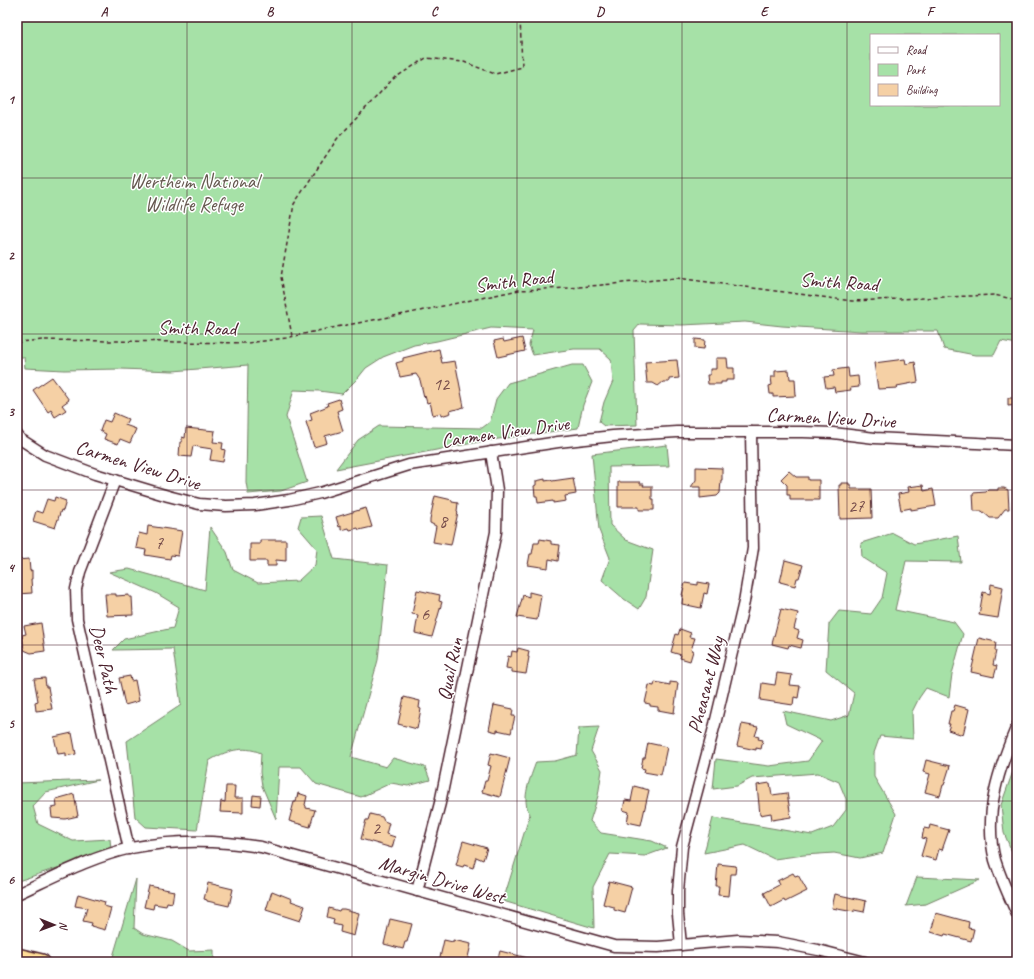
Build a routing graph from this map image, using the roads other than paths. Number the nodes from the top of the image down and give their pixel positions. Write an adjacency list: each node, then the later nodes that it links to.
1 (751, 432): 3 (street, Carmen View Drive); 4 (street, Carmen View Drive); 11 (street, Pheasant Way)
2 (17, 435): 5 (street, Carmen View Drive)
3 (1017, 445)
4 (491, 452): 5 (street, Carmen View Drive); 8 (street, Quail Run)
5 (115, 480): 7 (street, Deer Path)
6 (1017, 726): 10 (street)
7 (129, 849): 8 (street, Margin Drive West); 9 (street, Margin Drive West)
8 (417, 891): 11 (street, Margin Drive West)
9 (17, 894)
10 (1017, 914)
11 (681, 945): 14 (street, Margin Drive West)
12 (17, 956): 13 (highway)
13 (42, 962)
14 (865, 962)

